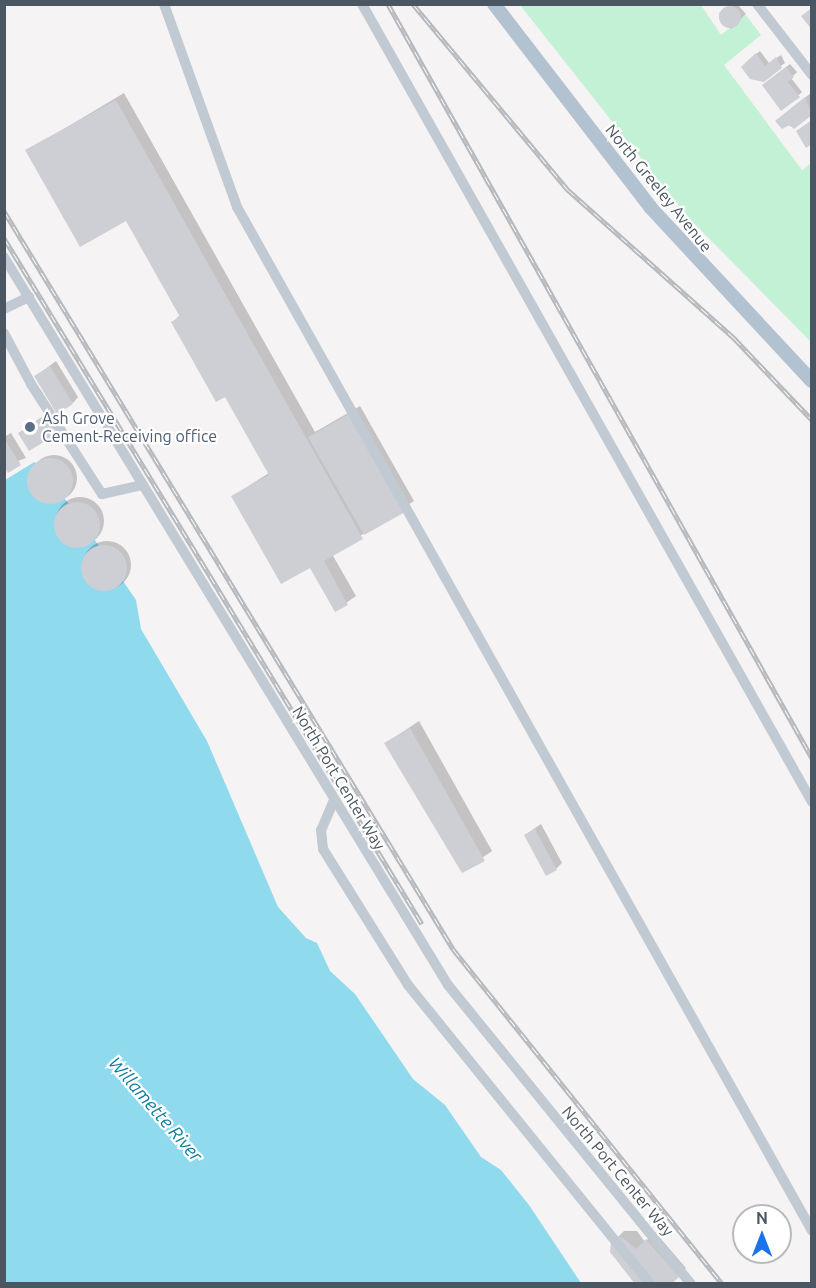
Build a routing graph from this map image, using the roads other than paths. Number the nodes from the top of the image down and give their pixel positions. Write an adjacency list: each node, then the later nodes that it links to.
1 (164, 4): 14 (street)
2 (362, 4): 13 (street)
3 (494, 4): 10 (main road, North Greeley Avenue)
4 (757, 4): 5 (street)
5 (812, 75)
6 (4, 257): 7 (street, North Port Center Way)
7 (29, 297): 8 (street); 11 (street, North Port Center Way)
8 (4, 309)
9 (4, 333): 11 (street)
10 (812, 381)
11 (143, 484): 12 (street, North Port Center Way)
12 (334, 800): 15 (street); 16 (street, North Port Center Way)
13 (812, 802)
14 (812, 1231)
15 (650, 1284)
16 (691, 1284)

